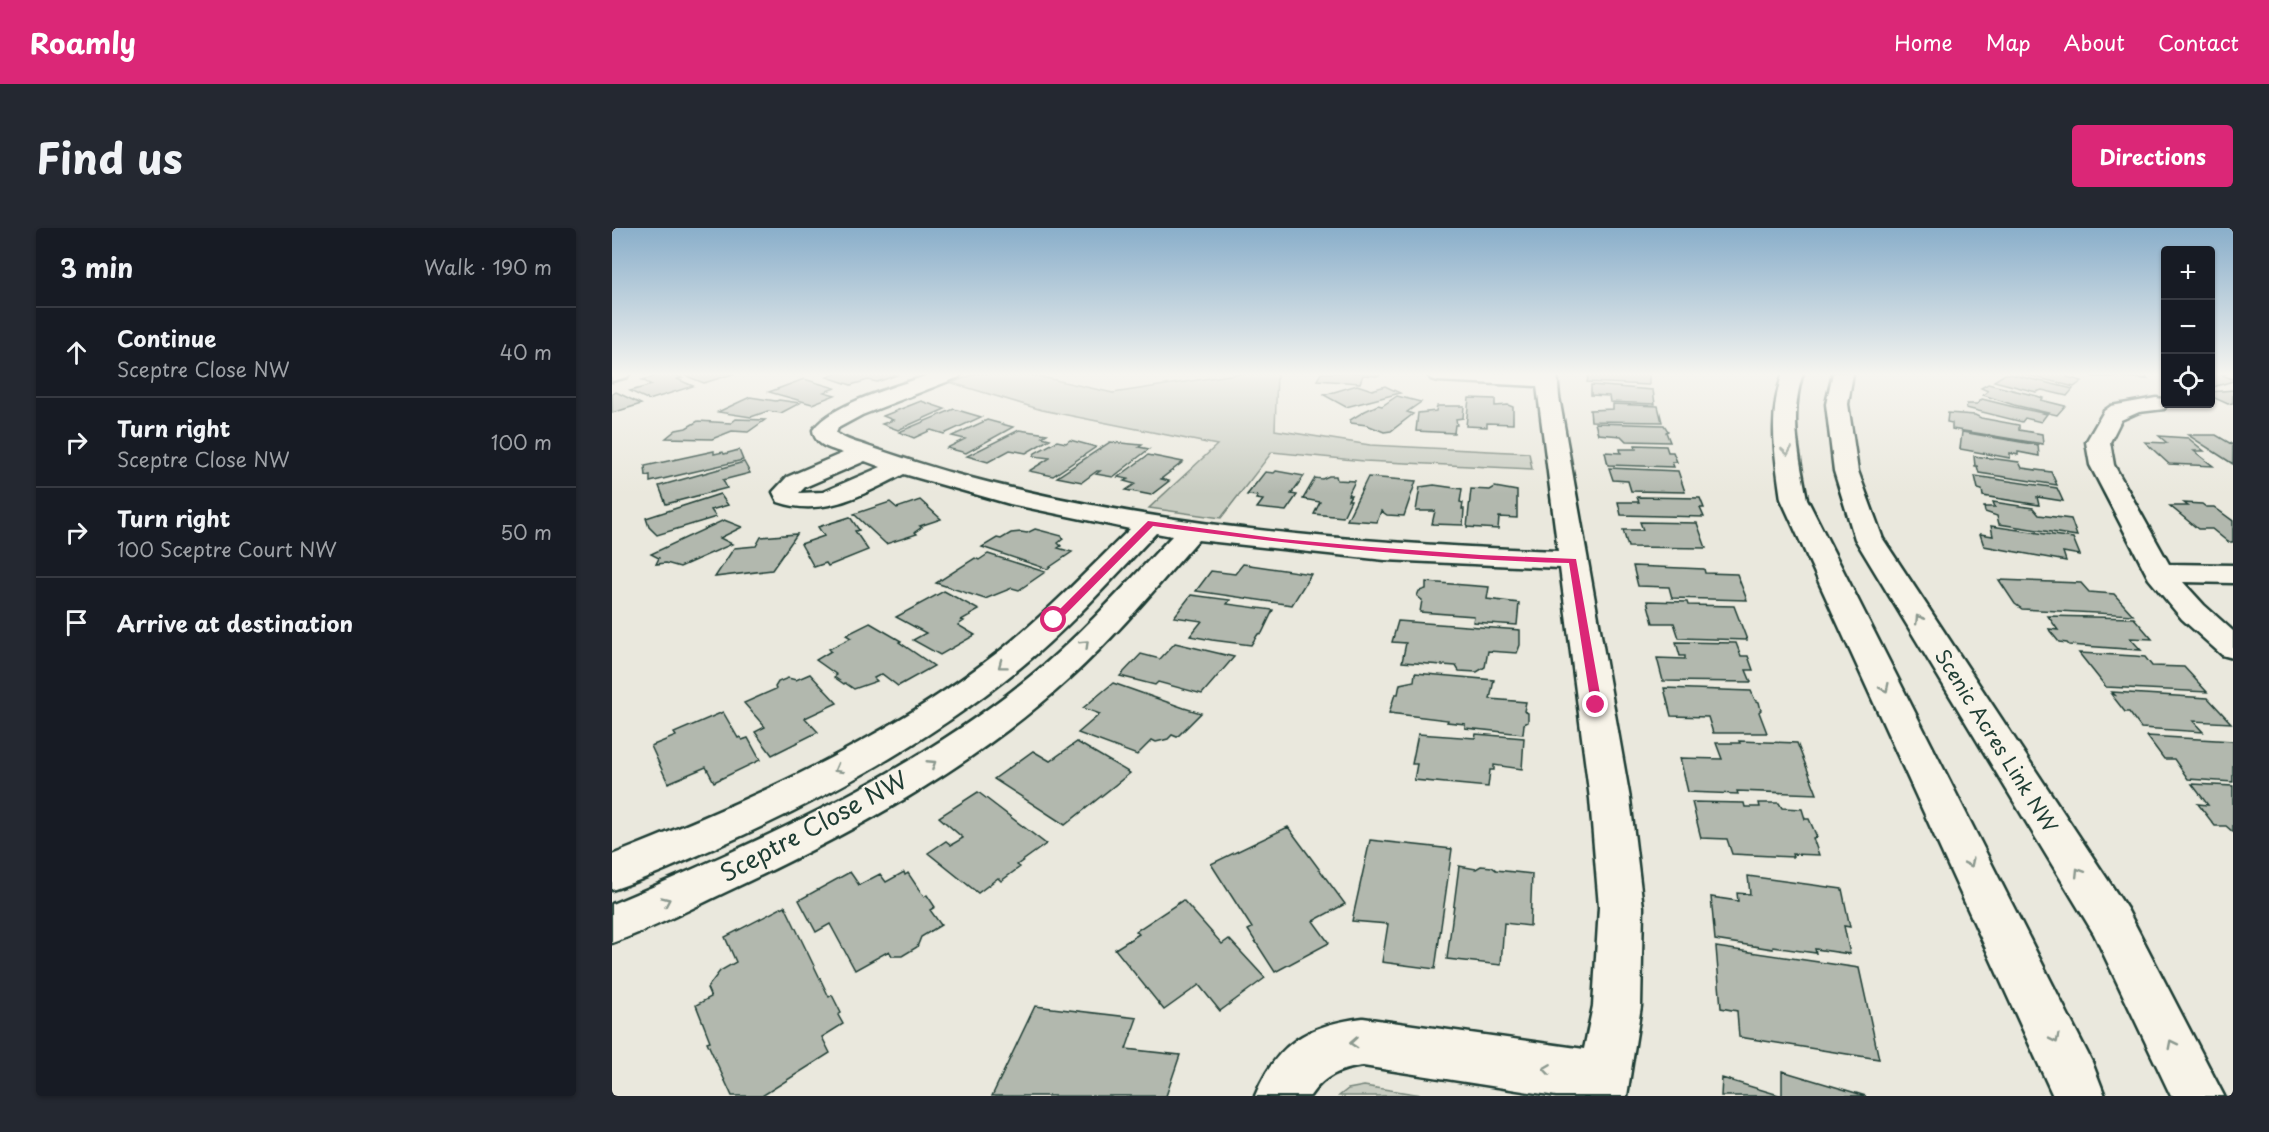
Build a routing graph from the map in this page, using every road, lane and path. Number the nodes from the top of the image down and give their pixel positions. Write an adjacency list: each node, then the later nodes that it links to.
1 (848, 414): 6 (street)
2 (1552, 414): 10 (street)
3 (1786, 414): 20 (street, one-way to 20)
4 (1838, 414): 21 (street, Scenic Acres Link NW, one-way to 4)
5 (2118, 414): 11 (street)
6 (862, 453): 7 (street); 7 (street)
7 (900, 466): 8 (street)
8 (1151, 523): 9 (street); 14 (street, Sceptre Close NW, one-way to 14)
9 (1193, 530): 10 (street); 15 (street, Sceptre Close NW, one-way to 9)
10 (1573, 560): 18 (street)
11 (2158, 573): 12 (street); 13 (street)
12 (2233, 574)
13 (2233, 648)
14 (964, 694): 15 (street); 16 (street, Sceptre Close NW, one-way to 16)
15 (1007, 712): 17 (street, Sceptre Close NW, one-way to 15)
16 (612, 873)
17 (612, 924)
18 (1603, 1087): 19 (street, one-way to 19)
19 (1281, 1096)
20 (2079, 1096)
21 (2198, 1096)

